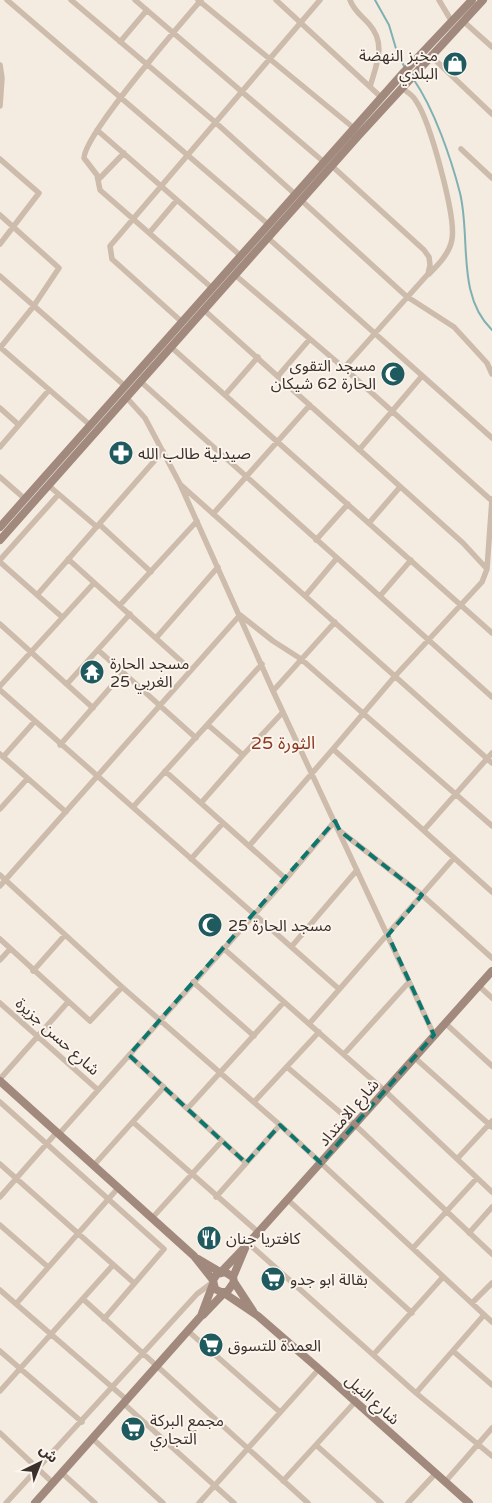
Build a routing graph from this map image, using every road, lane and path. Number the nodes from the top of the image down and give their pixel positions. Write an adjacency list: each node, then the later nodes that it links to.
1 (7, 0): 25 (street)
2 (71, 0): 16 (street)
3 (135, 0): 11 (street)
4 (199, 0): 15 (street); 19 (street)
5 (276, 0): 13 (street)
6 (320, 0): 13 (street)
7 (350, 0): 22 (street)
8 (439, 0): 14 (street)
9 (472, 0): 14 (main road)
10 (483, 0): 12 (main road)
11 (147, 10): 15 (street); 16 (street)
12 (464, 21): 17 (street); 18 (main road)
13 (300, 22): 19 (street); 22 (street)
14 (452, 22): 26 (main road)
15 (174, 32): 21 (street); 24 (street)
16 (120, 42): 21 (street)
17 (492, 47)
18 (431, 56): 23 (main road); 28 (street)
19 (270, 59): 24 (street); 30 (street)
20 (0, 66): 27 (street)
21 (147, 66): 25 (street); 29 (street)
22 (370, 87): 26 (street)
23 (402, 88): 36 (main road); 50 (street)
24 (242, 90): 29 (street); 36 (street)
25 (122, 97): 31 (street); 34 (street)
26 (382, 98): 30 (main road)
27 (0, 105)
28 (492, 114)
29 (215, 122): 34 (street); 40 (street)
30 (355, 129): 36 (main road)
31 (97, 130): 33 (street); 38 (street)
32 (462, 148): 37 (street)
33 (124, 153): 38 (street); 39 (street)
34 (188, 154): 39 (street); 44 (street)
35 (0, 159): 45 (street)
36 (328, 164): 40 (main road); 50 (street)
37 (492, 178)
38 (98, 180): 43 (street)
39 (162, 186): 41 (street); 43 (street)
40 (299, 197): 44 (main road); 47 (main road); 54 (street)
41 (177, 200): 46 (street); 49 (street)
42 (0, 216): 45 (street)
43 (134, 218): 46 (street); 57 (street)
44 (269, 225): 49 (main road)
45 (14, 228): 48 (street); 55 (street)
46 (150, 232): 53 (street)
47 (268, 238): 51 (main road); 58 (street)
48 (0, 244)
49 (240, 256): 53 (main road)
50 (428, 274): 54 (street)
51 (235, 275): 56 (main road); 59 (street)
52 (0, 276): 55 (street)
53 (212, 288): 57 (main road)
54 (406, 296): 58 (street); 64 (street)
55 (33, 307): 61 (street); 68 (street)
56 (204, 310): 60 (main road); 62 (street)
57 (182, 322): 68 (main road)
58 (375, 332): 63 (street); 66 (street)
59 (309, 340): 63 (street); 65 (street)
60 (171, 347): 67 (main road); 70 (street)
61 (0, 348): 69 (street)
62 (258, 357): 65 (street); 70 (street)
63 (344, 368): 74 (street)
64 (492, 374)
65 (278, 376): 72 (street)
66 (422, 376): 74 (street); 77 (street)
67 (140, 381): 71 (main road); 83 (street)
68 (125, 386): 76 (main road)
69 (49, 390): 75 (street); 76 (street)
70 (226, 395): 78 (street)
71 (126, 396): 81 (street); 85 (main road)
72 (310, 405): 78 (street); 80 (street)
73 (0, 408): 75 (street)
74 (391, 413): 80 (street); 89 (street)
75 (19, 425): 79 (street)
76 (90, 425): 88 (main road)
77 (492, 438)
78 (278, 441): 83 (street); 90 (street)
79 (0, 447)
80 (359, 450): 86 (street)
81 (163, 451): 84 (street); 94 (street)
82 (0, 477): 88 (street)
83 (245, 478): 91 (street); 97 (street)
84 (180, 484): 91 (street); 92 (street)
85 (48, 485): 87 (street); 96 (main road)
86 (400, 487): 93 (street); 103 (street)
87 (58, 495): 94 (street); 101 (street)
88 (25, 499): 95 (main road)
89 (492, 500): 103 (street)
90 (348, 504): 93 (street); 97 (street)
91 (213, 514): 107 (street)
92 (198, 521): 102 (street); 104 (street)
93 (369, 523): 100 (street)
94 (98, 526): 99 (street); 104 (street)
95 (0, 527)
96 (0, 540)
97 (316, 540): 98 (street)
98 (337, 558): 107 (street); 108 (street)
99 (68, 559): 105 (street); 106 (street)
100 (411, 560): 108 (street); 109 (street)
101 (0, 561): 106 (street)
102 (218, 567): 112 (street); 117 (street)
103 (487, 569): 109 (street)
104 (151, 572): 110 (street)
105 (94, 583): 110 (street); 113 (street)
106 (37, 595): 113 (street)
107 (306, 595): 114 (street)
108 (380, 596): 118 (street)
109 (461, 604): 116 (street); 118 (street)
110 (120, 605): 111 (street)
111 (130, 614): 117 (street); 119 (street)
112 (240, 615): 121 (street); 122 (street); 123 (street)
113 (62, 617): 120 (street)
114 (335, 622): 121 (street); 125 (street)
115 (0, 624): 120 (street)
116 (492, 633)
117 (156, 638): 123 (street)
118 (428, 640): 125 (street); 129 (street)
119 (98, 650): 124 (street); 126 (street)
120 (31, 652): 126 (street); 127 (street)
121 (301, 659): 128 (street); 133 (street)
122 (262, 664): 128 (street); 135 (street)
123 (191, 670): 130 (street)
124 (123, 673): 130 (street); 131 (street)
125 (396, 675): 133 (street); 142 (street)
126 (67, 684): 131 (street)
127 (0, 688): 134 (street)
128 (273, 691): 132 (street)
129 (492, 697)
130 (160, 705): 136 (street); 145 (street)
131 (93, 708): 137 (street)
132 (283, 712): 141 (street); 144 (street)
133 (364, 712): 138 (street); 147 (street)
134 (35, 721): 137 (street); 140 (street)
135 (208, 725): 136 (street); 141 (street)
136 (196, 738): 143 (street)
137 (60, 745): 145 (street)
138 (333, 749): 144 (street); 155 (street)
139 (492, 753): 142 (street)
140 (2, 755): 146 (street)
141 (243, 756): 148 (street)
142 (490, 760): 147 (street)
143 (165, 772): 148 (street); 149 (street)
144 (312, 774): 152 (street); 157 (street)
145 (96, 777): 149 (street); 151 (street)
146 (27, 779): 150 (street); 151 (street)
147 (456, 793): 154 (street); 155 (street)
148 (201, 803): 153 (street)
149 (133, 808): 159 (street)
150 (0, 809)
151 (66, 812): 162 (street)
152 (335, 821): 156 (street); 163 (street)
153 (223, 823): 157 (street); 159 (street)
154 (492, 826)
155 (424, 830): 158 (street)
156 (340, 831): 160 (street); 166 (street)
157 (249, 846): 163 (street)
158 (454, 858): 165 (street); 166 (street)
159 (191, 859): 167 (street)
160 (357, 870): 168 (street); 171 (street)
161 (0, 874): 162 (street)
162 (6, 879): 164 (street); 169 (street)
163 (286, 879): 167 (street)
164 (0, 886)
165 (492, 892)
166 (422, 895): 168 (street); 174 (street)
167 (254, 913): 171 (street); 172 (street)
168 (388, 934): 179 (street); 182 (street)
169 (65, 935): 176 (street); 181 (street)
170 (0, 939): 173 (street)
171 (292, 946): 182 (street)
172 (223, 948): 178 (street); 185 (street)
173 (10, 949): 175 (street); 176 (street)
174 (492, 958)
175 (0, 960)
176 (33, 971): 184 (street)
177 (492, 971): 180 (main road, شارع الامتداد)
178 (193, 982): 187 (street); 192 (street)
179 (409, 982): 191 (street); 194 (street)
180 (479, 986): 183 (street); 188 (main road, شارع الامتداد)
181 (122, 987): 184 (street); 187 (street)
182 (338, 989): 189 (street)
183 (492, 998)
184 (68, 1002): 193 (street)
185 (284, 1002): 189 (street); 192 (street)
186 (0, 1003): 193 (street, شارع حسن جزيرة)
187 (160, 1020): 195 (street); 199 (street)
188 (445, 1023): 191 (main road, شارع الامتداد); 197 (street)
189 (309, 1024): 190 (street)
190 (319, 1032): 194 (street); 198 (street)
191 (434, 1035): 196 (main road, شارع الامتداد)
192 (254, 1036): 199 (street)
193 (38, 1037): 200 (street); 202 (street, شارع حسن جزيرة)
194 (344, 1054): 203 (street)
195 (129, 1055): 201 (street); 202 (street)
196 (415, 1058): 203 (main road, شارع الامتداد); 208 (street)
197 (492, 1066)
198 (286, 1067): 205 (street); 210 (street)
199 (220, 1072): 205 (street); 206 (street)
200 (0, 1080): 211 (main road)
201 (164, 1087): 206 (street); 207 (street)
202 (98, 1090): 211 (street)
203 (385, 1091): 210 (main road, شارع الامتداد); 214 (street)
204 (0, 1102): 213 (street)
205 (254, 1102): 209 (street)
206 (188, 1108): 212 (street)
207 (133, 1122): 218 (street); 219 (street)
208 (491, 1124): 214 (street)
209 (280, 1125): 215 (street); 217 (street)
210 (355, 1125): 215 (main road, شارع الامتداد); 229 (street)
211 (58, 1133): 213 (street); 218 (main road)
212 (222, 1141): 217 (street); 219 (street)
213 (47, 1144): 220 (street); 226 (street)
214 (457, 1160): 221 (street)
215 (321, 1163): 227 (main road, شارع الامتداد); 236 (street)
216 (0, 1164): 220 (street)
217 (246, 1164): 225 (street)
218 (94, 1165): 222 (main road)
219 (192, 1175): 225 (street); 230 (street)
220 (17, 1178): 224 (street); 232 (street)
221 (477, 1178): 223 (street); 229 (street)
222 (119, 1187): 226 (street); 230 (main road)
223 (492, 1192)
224 (0, 1197)
225 (216, 1197): 233 (street)
226 (108, 1199): 232 (street); 245 (street)
227 (288, 1200): 233 (main road, شارع الامتداد); 252 (street)
228 (492, 1207): 234 (street)
229 (446, 1211): 234 (street); 236 (street)
230 (153, 1217): 238 (main road)
231 (0, 1225): 240 (street)
232 (77, 1232): 239 (street); 240 (street)
233 (258, 1232): 235 (main road, شارع الامتداد)
234 (469, 1233): 237 (street)
235 (247, 1245): 241 (main road); 243 (main road, شارع الامتداد); 263 (street)
236 (413, 1248): 242 (street)
237 (492, 1254)
238 (194, 1256): 241 (main road); 244 (main road)
239 (113, 1265): 245 (street); 249 (street)
240 (48, 1267): 251 (street)
241 (220, 1272): 243 (main road); 244 (main road)
242 (443, 1277): 250 (street); 252 (street)
243 (233, 1280): 248 (main road); 255 (main road, شارع النيل)
244 (213, 1282): 248 (main road); 254 (main road); 262 (street)
245 (134, 1283): 256 (street)
246 (492, 1283): 250 (street)
247 (0, 1290): 251 (street)
248 (224, 1293): 254 (main road); 255 (main road, شارع النيل)
249 (82, 1299): 256 (street); 259 (street)
250 (472, 1303): 253 (street)
251 (16, 1304): 259 (street)
252 (412, 1313): 263 (street)
253 (484, 1314): 257 (street); 261 (street)
254 (201, 1316): 258 (main road)
255 (258, 1316): 266 (main road, شارع النيل)
256 (104, 1318): 262 (street)
257 (492, 1322)
258 (188, 1331): 264 (main road); 273 (street)
259 (51, 1334): 265 (street); 268 (street)
260 (0, 1351): 265 (street)
261 (453, 1351): 267 (street); 270 (street)
262 (142, 1353): 264 (street); 268 (street)
263 (374, 1354): 270 (street)
264 (156, 1367): 271 (main road); 280 (street)
265 (20, 1369): 269 (street); 274 (street)
266 (319, 1369): 272 (main road, شارع النيل); 273 (street)
267 (492, 1385)
268 (112, 1387): 271 (street); 274 (street)
269 (0, 1391)
270 (416, 1393): 278 (street)
271 (125, 1402): 277 (main road); 288 (street)
272 (355, 1402): 279 (street); 284 (main road, شارع النيل)
273 (280, 1412): 280 (street)
274 (82, 1422): 282 (street)
275 (492, 1428): 278 (street)
276 (0, 1432): 282 (street)
277 (93, 1439): 283 (main road); 293 (street)
278 (478, 1444): 281 (street); 286 (street)
279 (316, 1445): 285 (street); 297 (street)
280 (247, 1449): 285 (street); 288 (street)
281 (492, 1456)
282 (38, 1469): 287 (street); 290 (street)
283 (62, 1473): 287 (main road); 292 (street)
284 (436, 1473): 286 (main road, شارع النيل); 298 (street)
285 (284, 1481): 296 (street)
286 (445, 1482): 299 (main road, شارع النيل)
287 (53, 1483): 291 (main road)
288 (214, 1486): 294 (street); 295 (street)
289 (0, 1498): 290 (street)
290 (6, 1503)
291 (35, 1503)
292 (95, 1503)
293 (164, 1503)
294 (199, 1503)
295 (234, 1503)
296 (308, 1503)
297 (381, 1503)
298 (408, 1503)
299 (469, 1503)

